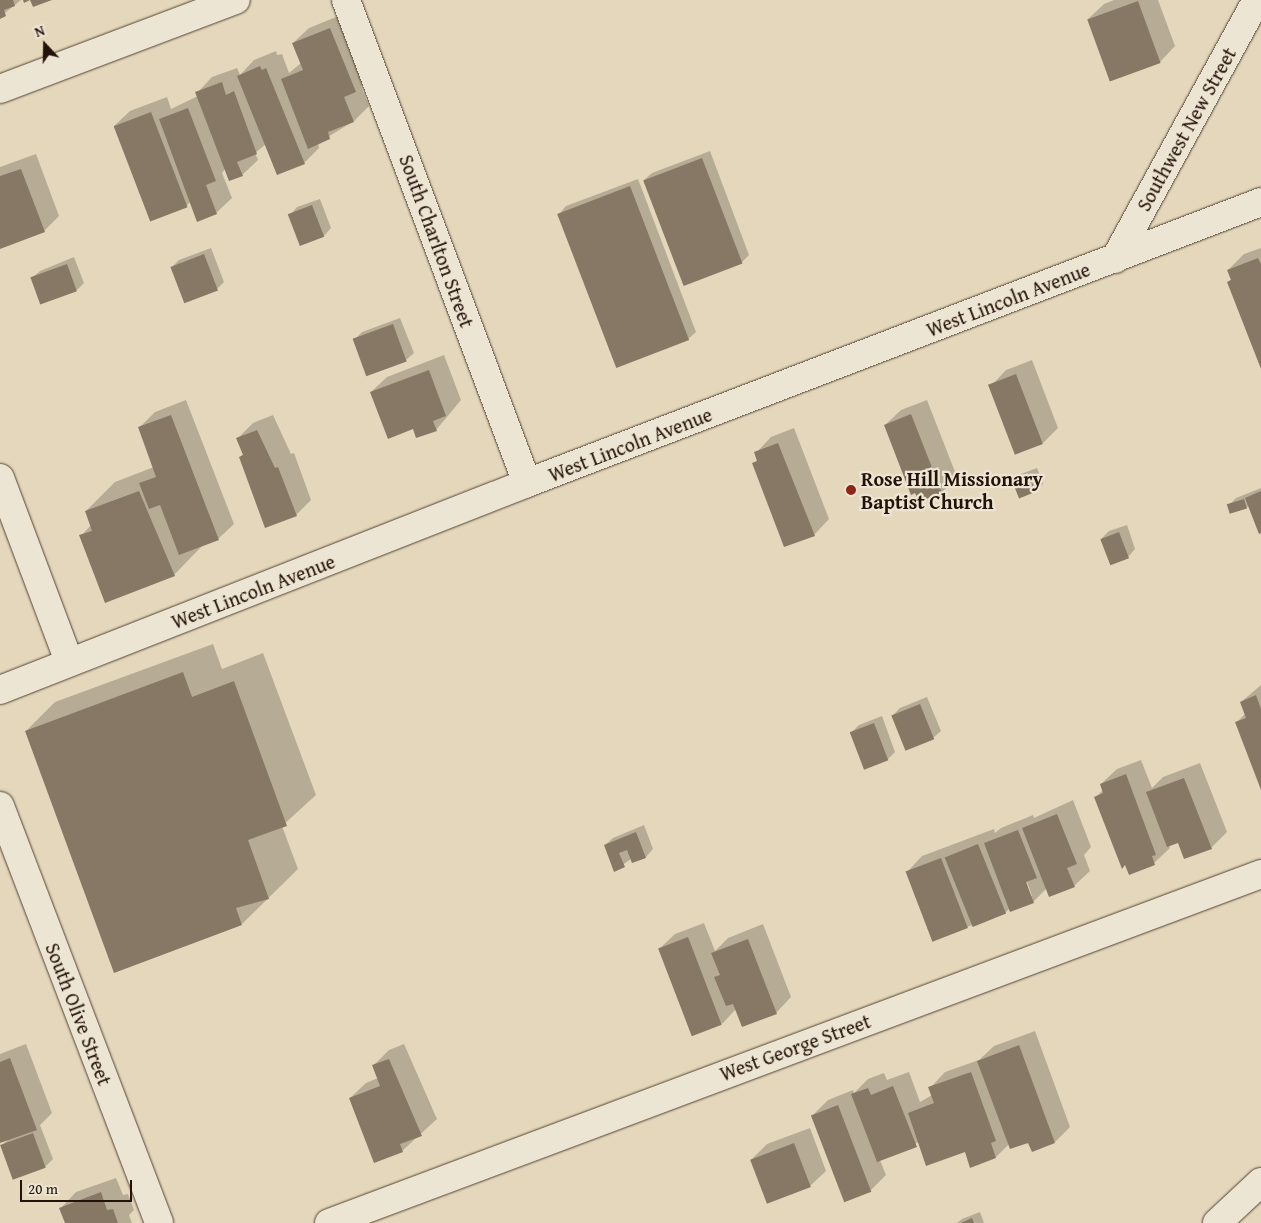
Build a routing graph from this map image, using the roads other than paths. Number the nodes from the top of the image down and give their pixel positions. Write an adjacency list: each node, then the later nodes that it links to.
1 (236, 0): 4 (street)
2 (346, 0): 8 (street, South Charlton Street)
3 (1257, 0): 6 (street, Southwest New Street)
4 (0, 90)
5 (1261, 202): 6 (street, West Lincoln Avenue)
6 (1115, 258): 8 (street, West Lincoln Avenue)
7 (0, 478): 9 (street)
8 (527, 483): 9 (street, West Lincoln Avenue)
9 (69, 662): 10 (street, West Lincoln Avenue)
10 (0, 690)
11 (0, 806): 14 (street, South Olive Street)
12 (1261, 874): 15 (street, West George Street)
13 (1261, 1182): 16 (street)
14 (158, 1223)
15 (329, 1223)
16 (1217, 1223)

